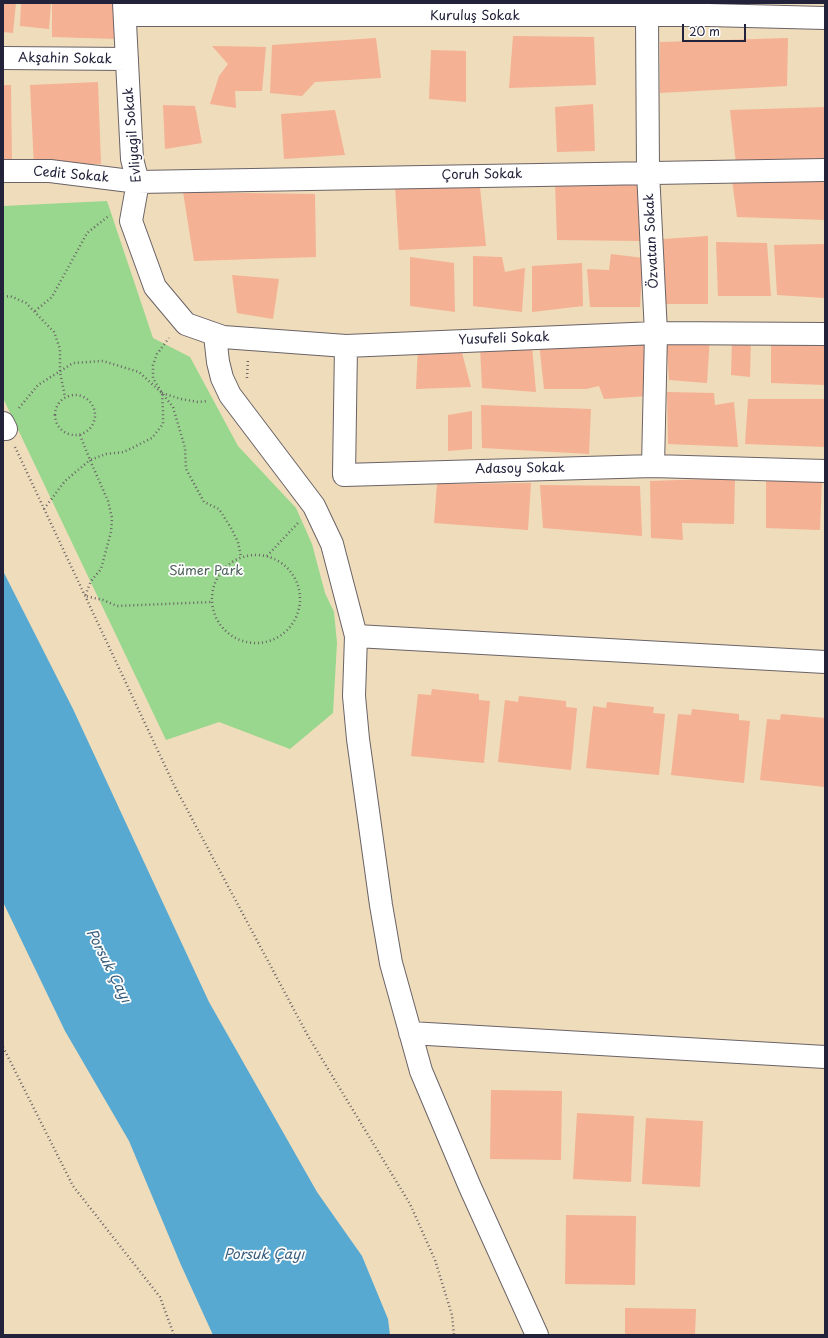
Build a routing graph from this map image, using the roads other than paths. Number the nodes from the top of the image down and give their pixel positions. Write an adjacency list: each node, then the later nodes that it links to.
1 (125, 9): 2 (street, Kuruluş Sokak); 6 (street, Evliyagil Sokak)
2 (322, 9): 3 (street, Kuruluş Sokak)
3 (639, 9): 4 (street, Kuruluş Sokak); 9 (street, Özvatan Sokak)
4 (825, 18)
5 (3, 58): 6 (street, Akşahin Sokak)
6 (127, 59): 10 (street, Evliyagil Sokak)
7 (825, 170): 9 (street, Çoruh Sokak)
8 (3, 172): 10 (street, Cedit Sokak)
9 (648, 172): 10 (street, Çoruh Sokak); 12 (street, Özvatan Sokak)
10 (138, 182): 11 (street, Evliyagil Sokak)
11 (186, 324): 14 (street, Yusufeli Sokak)
12 (656, 333): 13 (street, Yusufeli Sokak); 15 (street, Yusufeli Sokak); 16 (street, Özvatan Sokak)
13 (825, 334)
14 (215, 335): 15 (street, Yusufeli Sokak); 18 (street)
15 (346, 346): 16 (street, Adasoy Sokak)
16 (653, 466): 17 (street, Adasoy Sokak)
17 (825, 471)
18 (356, 636): 19 (street); 20 (street)
19 (825, 662)
20 (410, 1034): 21 (street); 22 (street)
21 (825, 1057)
22 (537, 1335)

